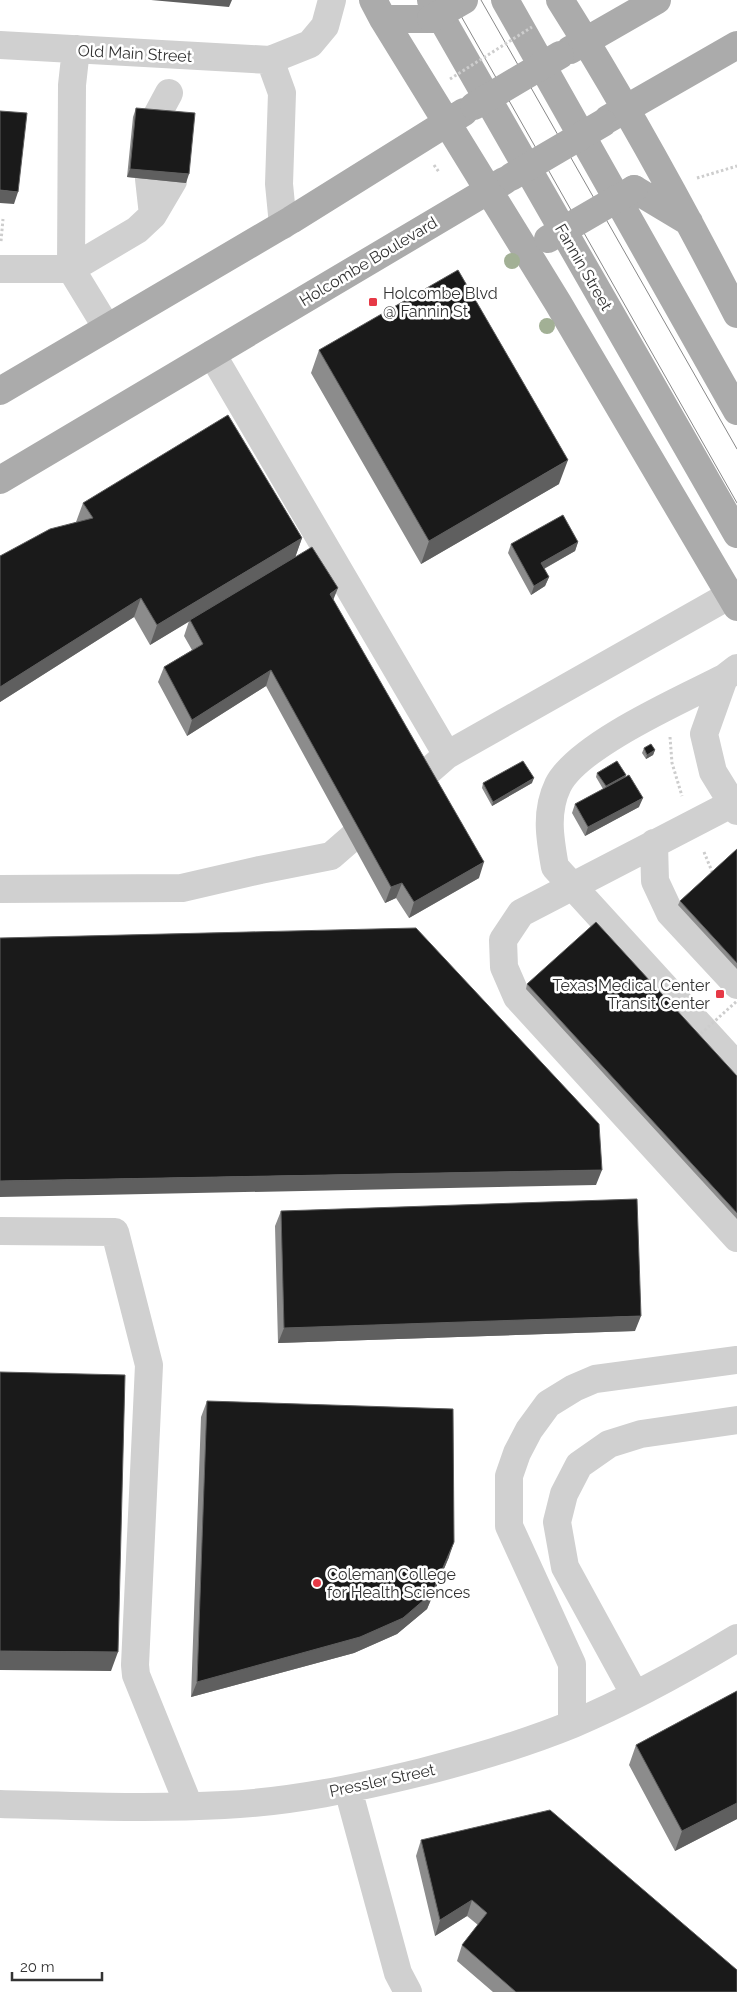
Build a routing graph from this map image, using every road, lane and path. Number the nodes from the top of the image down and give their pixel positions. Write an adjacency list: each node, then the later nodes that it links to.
1 (332, 0): 14 (street, Old Main Street)
2 (464, 0): 7 (main road, bridge)
3 (505, 0): 36 (main road)
4 (560, 0): 9 (main road)
5 (657, 0): 9 (main road)
6 (378, 10): 7 (main road); 19 (main road)
7 (431, 10): 38 (main road, Fannin Street)
8 (532, 27): 15 (path, bridge)
9 (586, 40): 17 (main road); 19 (main road, bridge)
10 (0, 45): 12 (street, Old Main Street)
11 (737, 45): 17 (main road, Holcombe Boulevard)
12 (76, 49): 13 (street, Old Main Street); 29 (street)
13 (173, 55): 14 (street, Old Main Street); 16 (street)
14 (270, 60): 27 (street)
15 (450, 79)
16 (169, 93): 18 (street); 24 (street)
17 (614, 116): 23 (main road, Holcombe Boulevard, bridge); 26 (main road)
18 (177, 121)
19 (448, 122): 23 (main road); 27 (main road)
20 (737, 166): 21 (path)
21 (694, 179)
22 (173, 181): 24 (street)
23 (500, 183): 31 (main road); 34 (main road, Holcombe Boulevard)
24 (153, 215): 29 (street)
25 (3, 219): 28 (path)
26 (690, 223): 31 (main road, bridge); 32 (main road)
27 (283, 224): 33 (main road)
28 (1, 243)
29 (71, 268): 30 (street); 33 (street)
30 (0, 269)
31 (558, 303): 39 (main road)
32 (737, 314)
33 (107, 328): 35 (main road)
34 (212, 354): 37 (main road, Holcombe Boulevard); 42 (street)
35 (0, 391)
36 (737, 412)
37 (0, 480)
38 (737, 534)
39 (734, 601): 42 (street)
40 (731, 673): 44 (street); 48 (street)
41 (671, 732): 43 (path)
42 (447, 755): 49 (street)
43 (682, 796)
44 (735, 805): 45 (street)
45 (654, 843): 48 (street); 50 (street)
46 (704, 852): 47 (path)
47 (715, 880)
48 (574, 887): 53 (street); 55 (street)
49 (0, 889)
50 (737, 985)
51 (737, 1001): 52 (path, bridge)
52 (696, 1038)
53 (737, 1066)
54 (0, 1231): 63 (street)
55 (737, 1238)
56 (737, 1360): 60 (street)
57 (737, 1420): 59 (street)
58 (737, 1638): 59 (street, Pressler Street)
59 (635, 1695): 60 (street, Pressler Street)
60 (572, 1724): 61 (street, Pressler Street)
61 (348, 1789): 63 (street, Pressler Street); 64 (street)
62 (0, 1804): 63 (street, Pressler Street)
63 (190, 1806)
64 (408, 1992)

